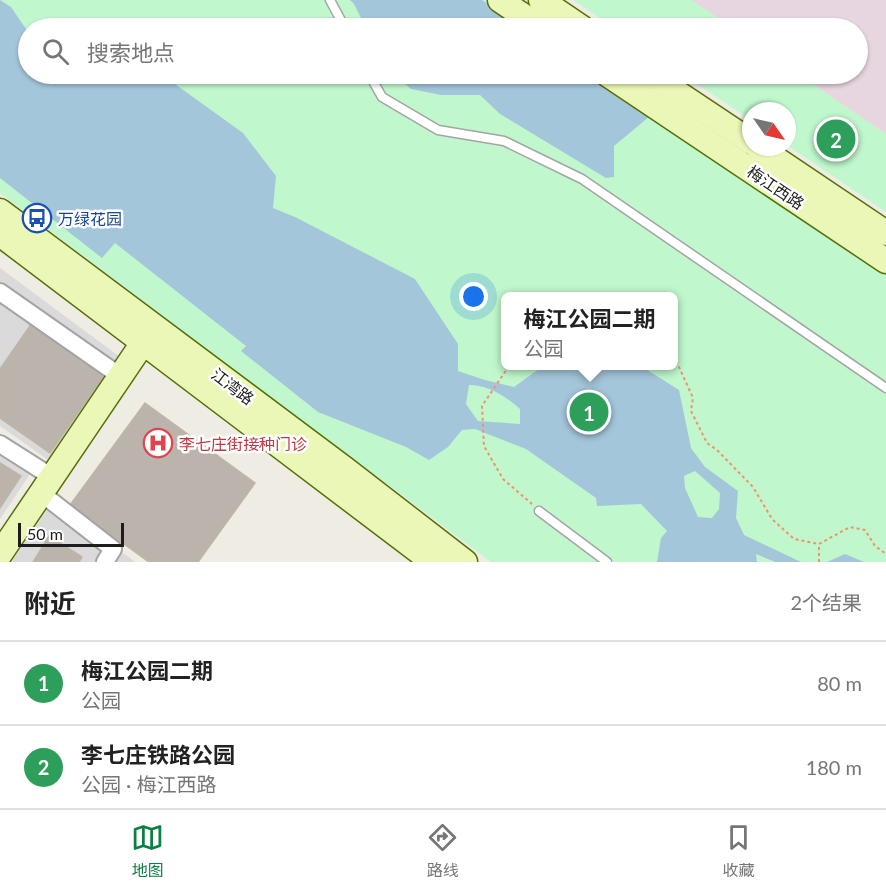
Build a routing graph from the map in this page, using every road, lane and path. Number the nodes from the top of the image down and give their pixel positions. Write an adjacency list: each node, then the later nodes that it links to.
1 (330, 0): 4 (lane)
2 (500, 0): 5 (main road)
3 (541, 0): 6 (main road)
4 (340, 18)
5 (527, 18)
6 (567, 18)
7 (375, 84): 21 (lane)
8 (622, 84): 15 (main road, 梅江西路)
9 (663, 84): 10 (main road, 梅江西路)
10 (742, 136)
11 (771, 156): 13 (main road, 梅江西路)
12 (0, 211): 17 (main road, 江湾路)
13 (886, 233)
14 (0, 234): 17 (main road, 江湾路)
15 (886, 261)
16 (0, 292): 20 (street)
17 (148, 334): 20 (main road); 29 (main road, 江湾路); 30 (main road, 江湾路)
18 (678, 365): 25 (path)
19 (506, 370): 24 (path)
20 (120, 376): 23 (main road)
21 (886, 388)
22 (0, 444): 23 (street)
23 (47, 485): 26 (main road); 28 (street)
24 (539, 511): 31 (lane)
25 (819, 543): 27 (path); 32 (path)
26 (0, 554)
27 (886, 554)
28 (105, 562)
29 (433, 562)
30 (465, 562)
31 (608, 562)
32 (819, 562)

